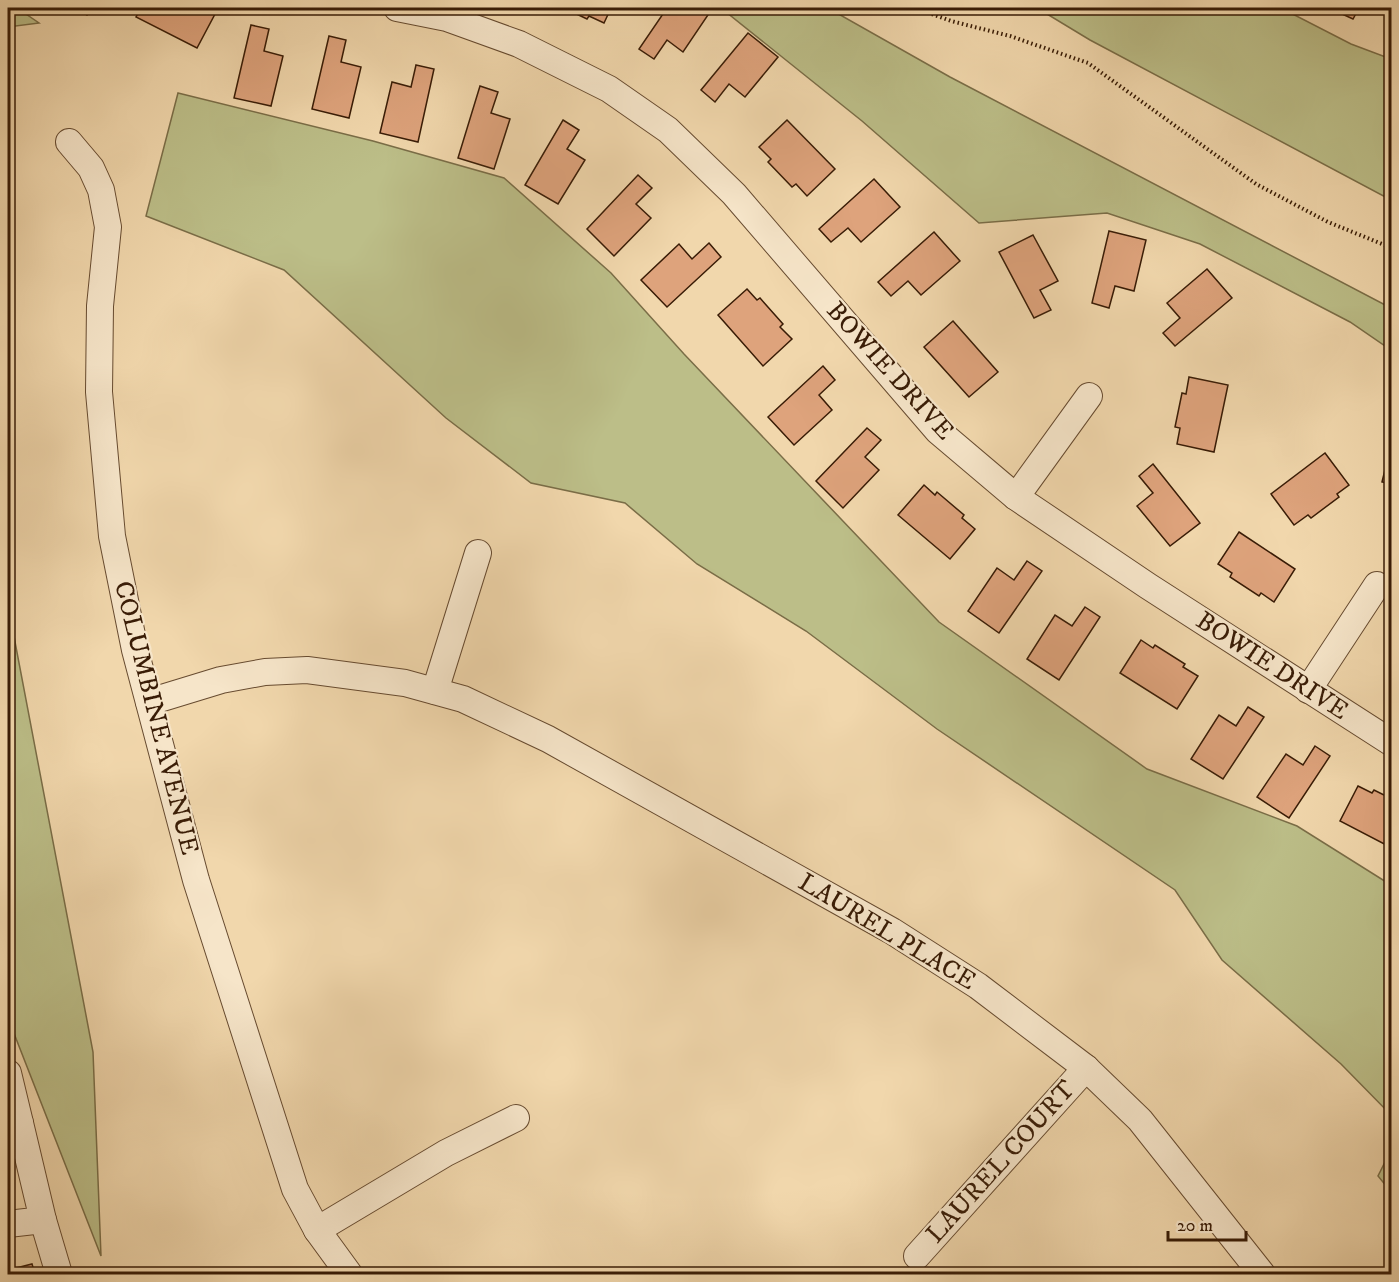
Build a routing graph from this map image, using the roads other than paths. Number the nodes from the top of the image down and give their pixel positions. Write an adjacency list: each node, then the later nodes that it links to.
1 (397, 8): 4 (street, BOWIE DRIVE)
2 (69, 142): 9 (street, COLUMBINE AVENUE)
3 (1089, 396): 4 (street)
4 (1016, 497): 7 (street, BOWIE DRIVE)
5 (478, 553): 8 (street)
6 (1377, 585): 7 (street)
7 (1308, 690): 10 (street, BOWIE DRIVE)
8 (435, 691): 9 (street, LAUREL PLACE); 11 (street, LAUREL PLACE)
9 (149, 702): 17 (street, COLUMBINE AVENUE)
10 (1392, 743)
11 (1086, 1068): 18 (street, LAUREL COURT); 21 (street, LAUREL PLACE)
12 (8, 1073): 14 (street)
13 (516, 1118): 17 (street)
14 (14, 1124): 15 (street)
15 (43, 1220): 16 (street); 19 (street)
16 (8, 1224)
17 (317, 1230): 20 (street, COLUMBINE AVENUE)
18 (917, 1256)
19 (59, 1275)
20 (350, 1275)
21 (1262, 1275)

